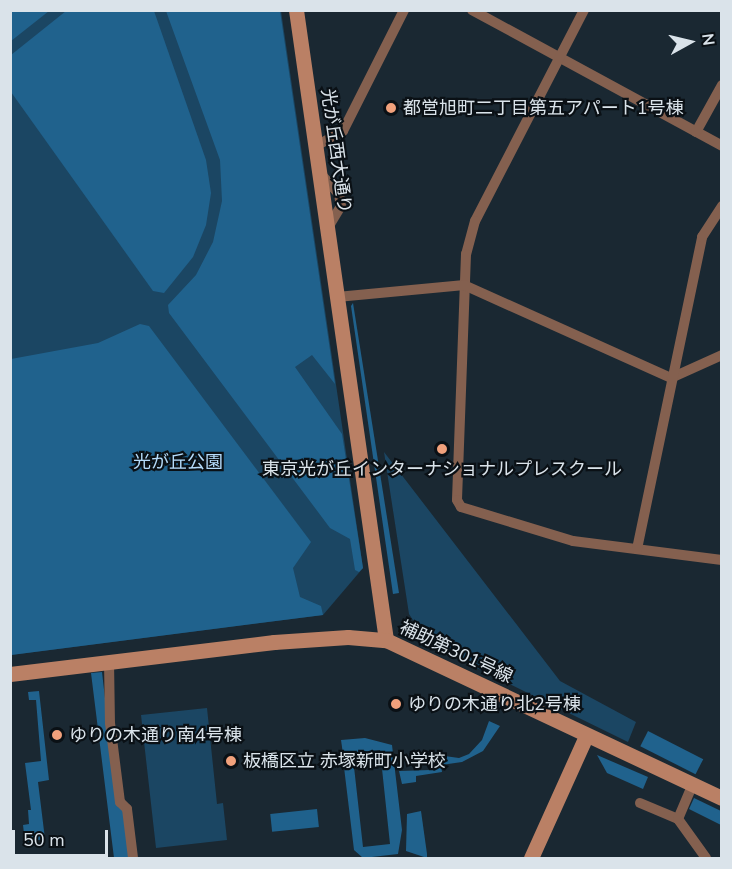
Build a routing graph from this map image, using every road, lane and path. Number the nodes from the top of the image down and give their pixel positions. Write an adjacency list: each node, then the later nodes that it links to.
1 (296, 10): 8 (street, 光が丘西大通り)
2 (404, 10): 8 (street)
3 (472, 10): 5 (street)
4 (584, 10): 5 (street)
5 (560, 57): 7 (street); 11 (street)
6 (722, 85): 7 (street)
7 (696, 132): 9 (street)
8 (316, 146): 12 (street, 光が丘西大通り)
9 (722, 146)
10 (722, 206): 14 (street)
11 (464, 285): 12 (street); 14 (street); 15 (street)
12 (337, 297): 17 (street, 光が丘西大通り)
13 (722, 355): 14 (street)
14 (671, 378): 15 (street)
15 (637, 549): 16 (street)
16 (722, 560)
17 (386, 640): 18 (street, 補助第301号線); 20 (street, 補助第301号線)
18 (109, 661): 19 (street, 補助第301号線); 25 (street)
19 (10, 674)
20 (586, 736): 21 (street, 補助第301号線); 26 (street)
21 (693, 784): 22 (street, 補助第301号線); 24 (street)
22 (722, 798)
23 (640, 803): 24 (street)
24 (678, 819): 27 (street)
25 (133, 858)
26 (531, 858)
27 (706, 858)

